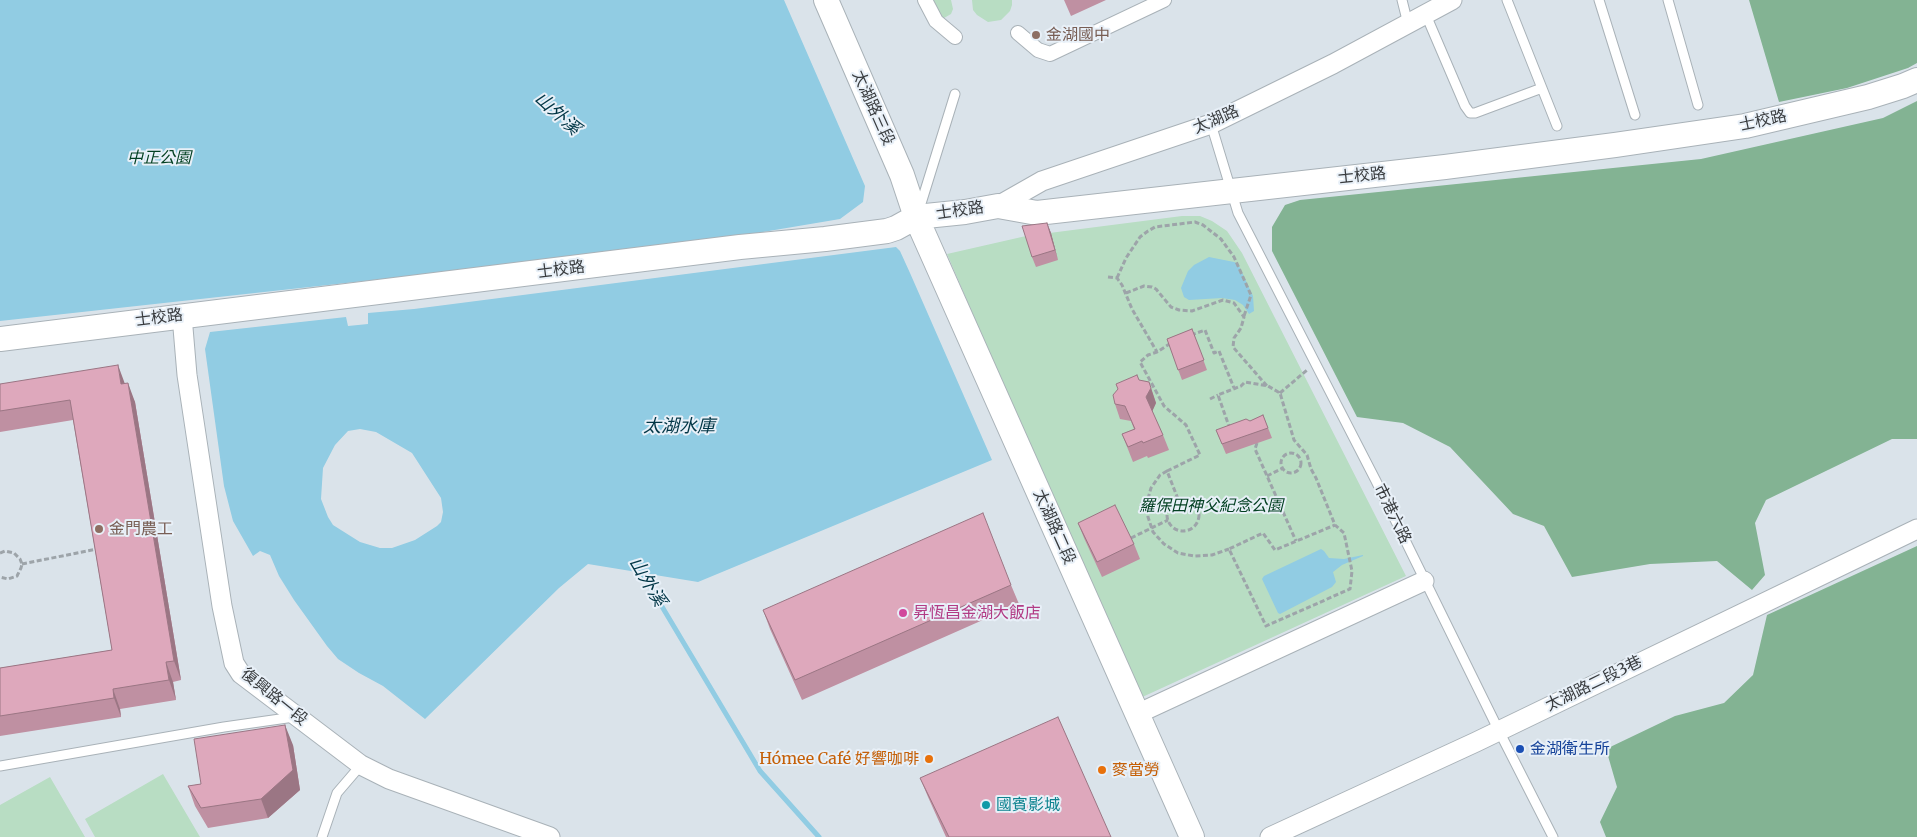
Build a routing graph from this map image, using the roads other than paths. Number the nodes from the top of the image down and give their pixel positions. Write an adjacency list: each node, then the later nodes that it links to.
1 (826, 0): 22 (street, 太湖路三段)
2 (925, 0): 12 (street)
3 (1164, 0): 11 (street)
4 (1402, 0): 10 (lane)
5 (1452, 0): 9 (street, 太湖路)
6 (1507, 0): 14 (lane)
7 (1599, 0): 17 (lane)
8 (1668, 0): 16 (lane)
9 (1426, 15): 10 (street, 太湖路); 14 (lane)
10 (1408, 25): 18 (street, 太湖路)
11 (1018, 33)
12 (955, 37)
13 (1917, 80): 20 (street, 士校路)
14 (1542, 88): 19 (lane)
15 (955, 94): 22 (lane)
16 (1698, 105)
17 (1635, 115)
18 (1211, 124): 20 (lane, 市港六路); 21 (street, 太湖路)
19 (1557, 126)
20 (1232, 190): 21 (street, 士校路); 26 (lane, 市港六路)
21 (998, 206): 22 (street, 士校路)
22 (916, 217): 23 (street, 士校路); 27 (street, 太湖路二段)
23 (182, 316): 24 (street, 士校路); 28 (street, 復興路一段)
24 (0, 339)
25 (1917, 529): 29 (street, 太湖路二段3巷)
26 (1424, 581): 27 (street); 29 (lane, 市港六路)
27 (1137, 714): 34 (street, 太湖路二段)
28 (297, 717): 30 (street, 復興路一段); 31 (lane)
29 (1499, 731): 35 (street, 太湖路二段3巷); 36 (lane, 市港六路)
30 (361, 765): 32 (lane); 33 (street, 復興路一段)
31 (0, 766)
32 (322, 837)
33 (550, 837)
34 (1192, 837)
35 (1270, 837)
36 (1554, 837)

